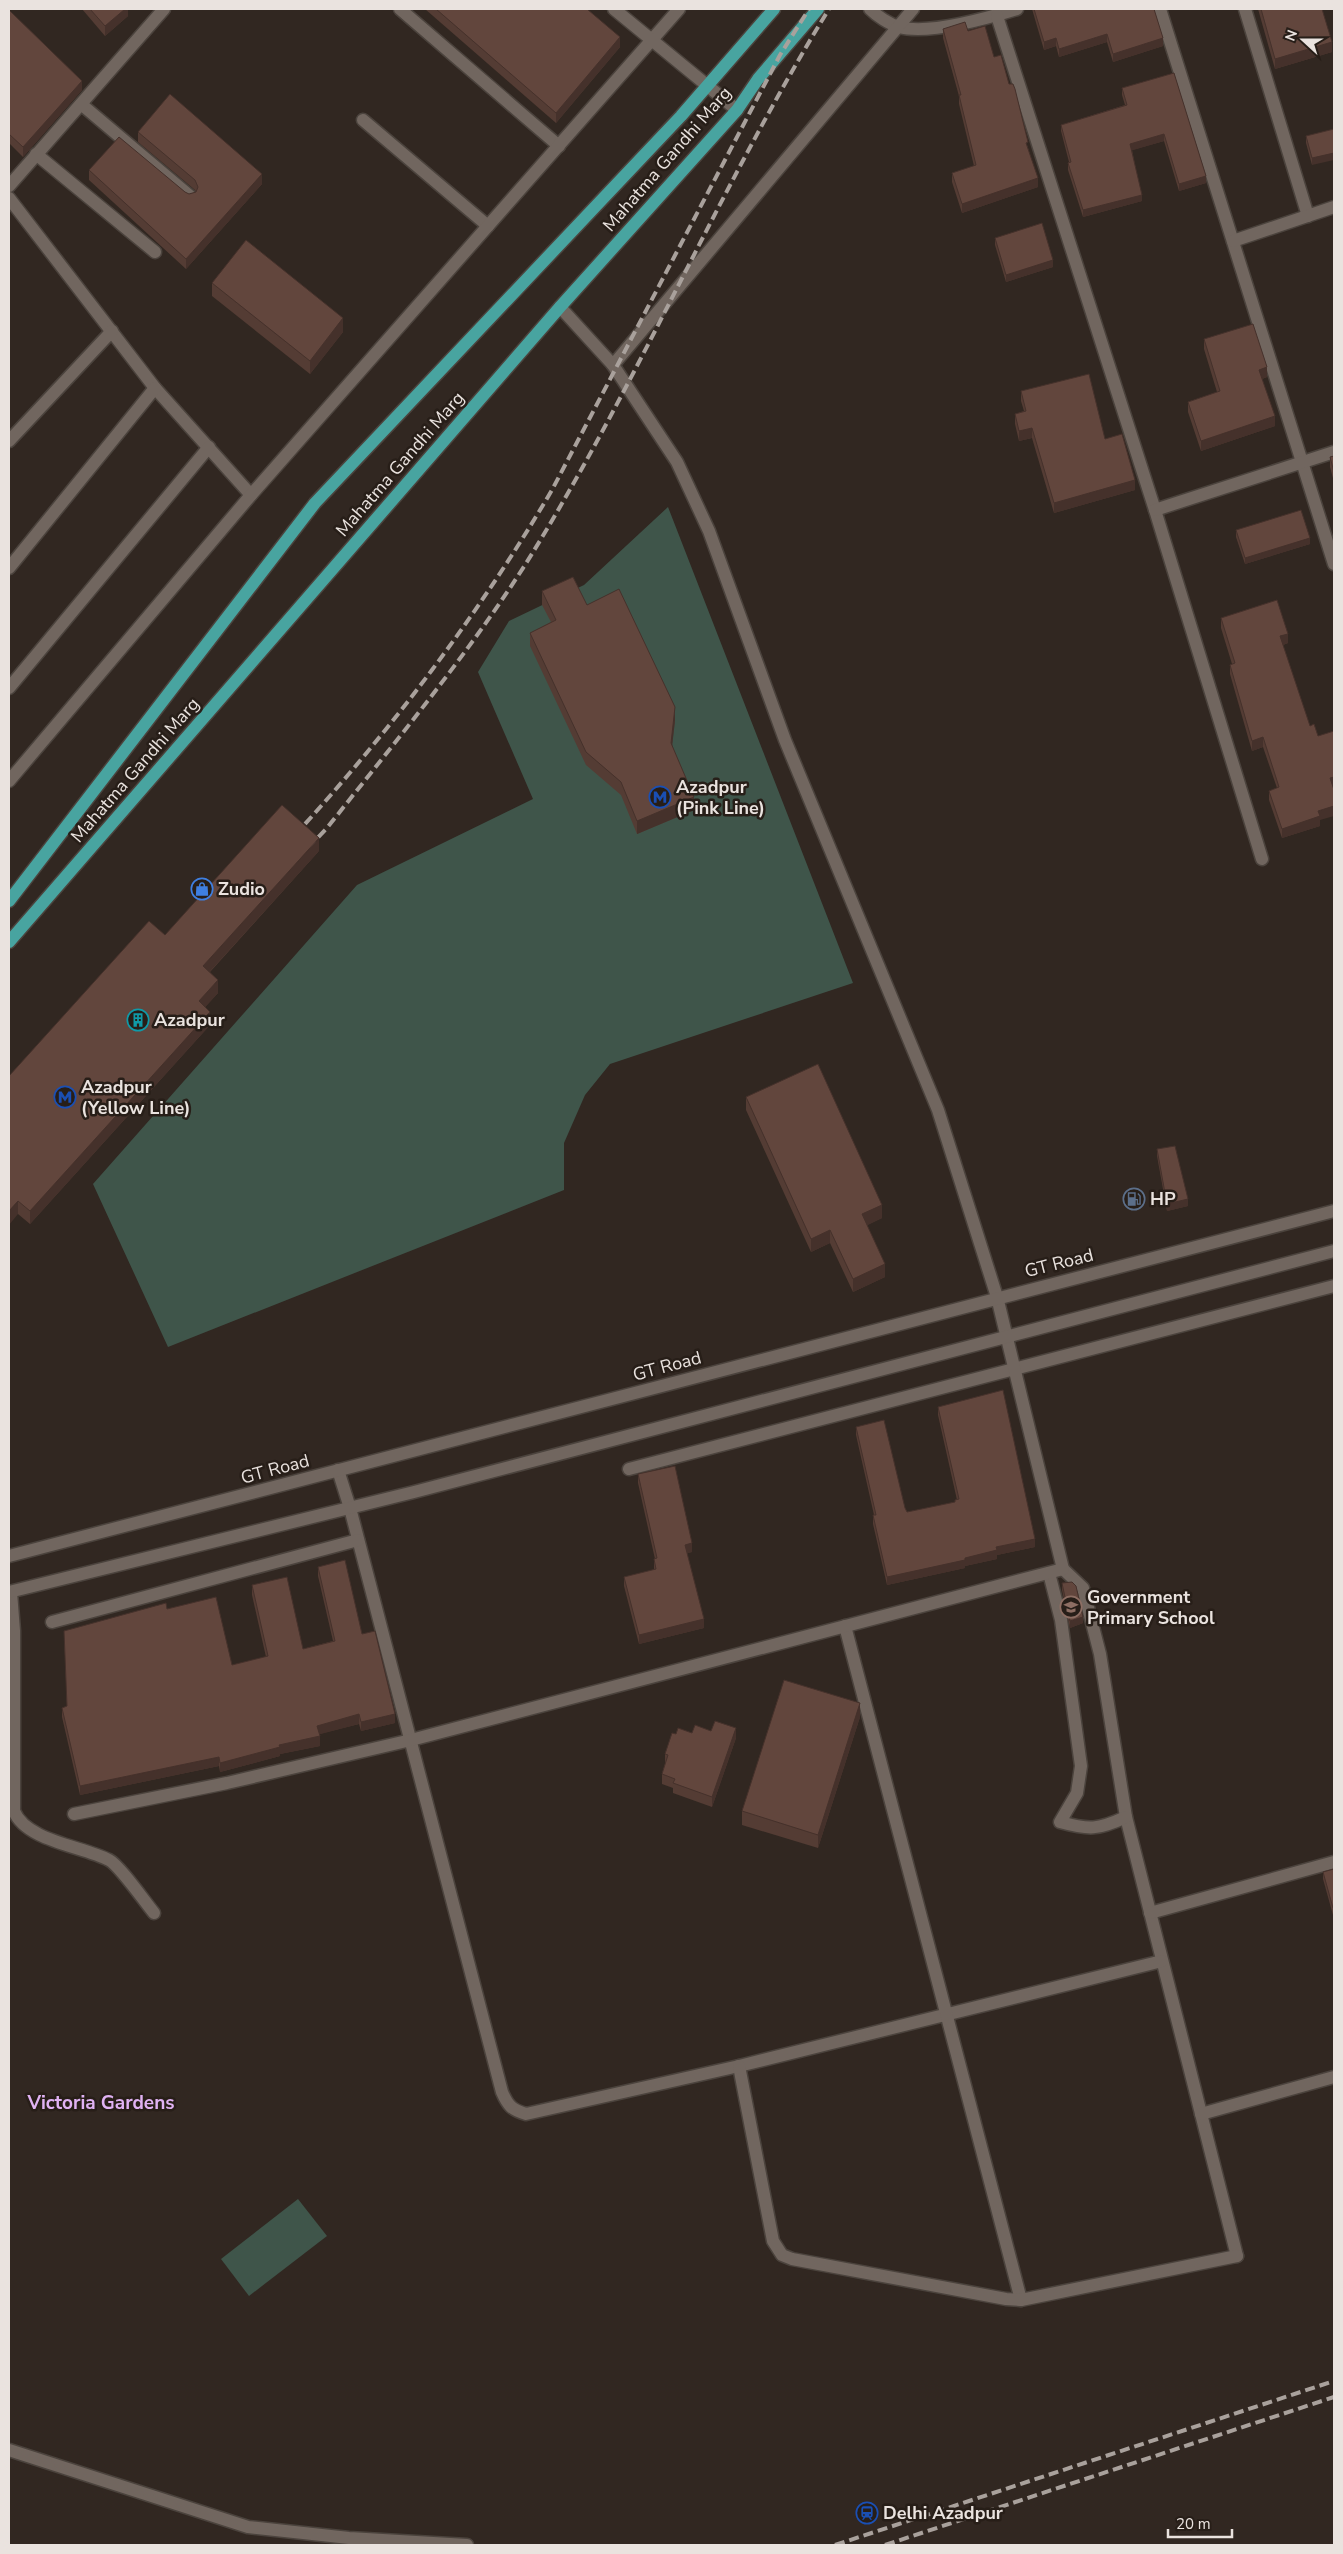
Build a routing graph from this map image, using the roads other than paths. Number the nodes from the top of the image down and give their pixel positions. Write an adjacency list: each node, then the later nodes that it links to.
1 (164, 9): 16 (street)
2 (400, 9): 19 (street)
3 (614, 9): 14 (street)
4 (679, 9): 14 (street)
5 (774, 9): 15 (main road, Mahatma Gandhi Marg)
6 (818, 9): 17 (main road, Mahatma Gandhi Marg)
7 (870, 9): 13 (street)
8 (913, 9): 13 (street)
9 (1017, 9): 12 (street)
10 (1160, 9): 27 (street)
11 (1245, 9): 25 (street)
12 (997, 16): 13 (street); 38 (street)
13 (899, 27): 31 (street)
14 (652, 40): 15 (street); 19 (street)
15 (707, 86): 17 (street); 44 (main road, Mahatma Gandhi Marg)
16 (81, 104): 20 (street); 22 (street)
17 (737, 110): 29 (main road, Mahatma Gandhi Marg)
18 (363, 120): 26 (street)
19 (559, 146): 26 (street)
20 (36, 154): 21 (street); 28 (street)
21 (9, 186)
22 (190, 196)
23 (9, 198): 30 (street)
24 (1334, 207): 25 (street)
25 (1308, 216): 27 (street)
26 (488, 226): 37 (street)
27 (1233, 241): 36 (street)
28 (154, 252)
29 (560, 307): 31 (street); 45 (main road, Mahatma Gandhi Marg)
30 (112, 331): 32 (street); 33 (street)
31 (613, 365): 49 (street)
32 (155, 388): 34 (street); 40 (street)
33 (9, 441)
34 (209, 447): 37 (street); 41 (street)
35 (1334, 452): 36 (street)
36 (1302, 462): 38 (street); 39 (street)
37 (251, 494): 42 (street)
38 (1155, 510): 43 (street)
39 (1334, 564)
40 (9, 568)
41 (9, 688)
42 (9, 781)
43 (1262, 859)
44 (9, 901)
45 (9, 942)
46 (1334, 1211): 49 (street, GT Road)
47 (1334, 1251): 50 (street)
48 (1334, 1286): 51 (street)
49 (997, 1297): 50 (street); 53 (street, GT Road)
50 (1007, 1337): 51 (street); 54 (street)
51 (1013, 1369): 52 (street); 57 (street)
52 (629, 1469)
53 (338, 1470): 54 (street); 56 (street, GT Road)
54 (350, 1508): 55 (street); 59 (street)
55 (358, 1540): 60 (street); 62 (street)
56 (9, 1556)
57 (1064, 1568): 58 (street); 64 (street)
58 (1049, 1572): 61 (street); 64 (street)
59 (10, 1592): 66 (street)
60 (52, 1622)
61 (845, 1626): 62 (street); 69 (street)
62 (411, 1740): 63 (street); 70 (street)
63 (74, 1814)
64 (1126, 1817): 67 (street)
65 (1334, 1862): 67 (street)
66 (154, 1913)
67 (1150, 1914): 68 (street)
68 (1162, 1961): 69 (street); 72 (street)
69 (945, 2015): 70 (street); 73 (street)
70 (739, 2066): 73 (street)
71 (1334, 2077): 72 (street)
72 (1201, 2114): 73 (street)
73 (1021, 2300)
74 (9, 2450): 75 (street)
75 (466, 2545)

